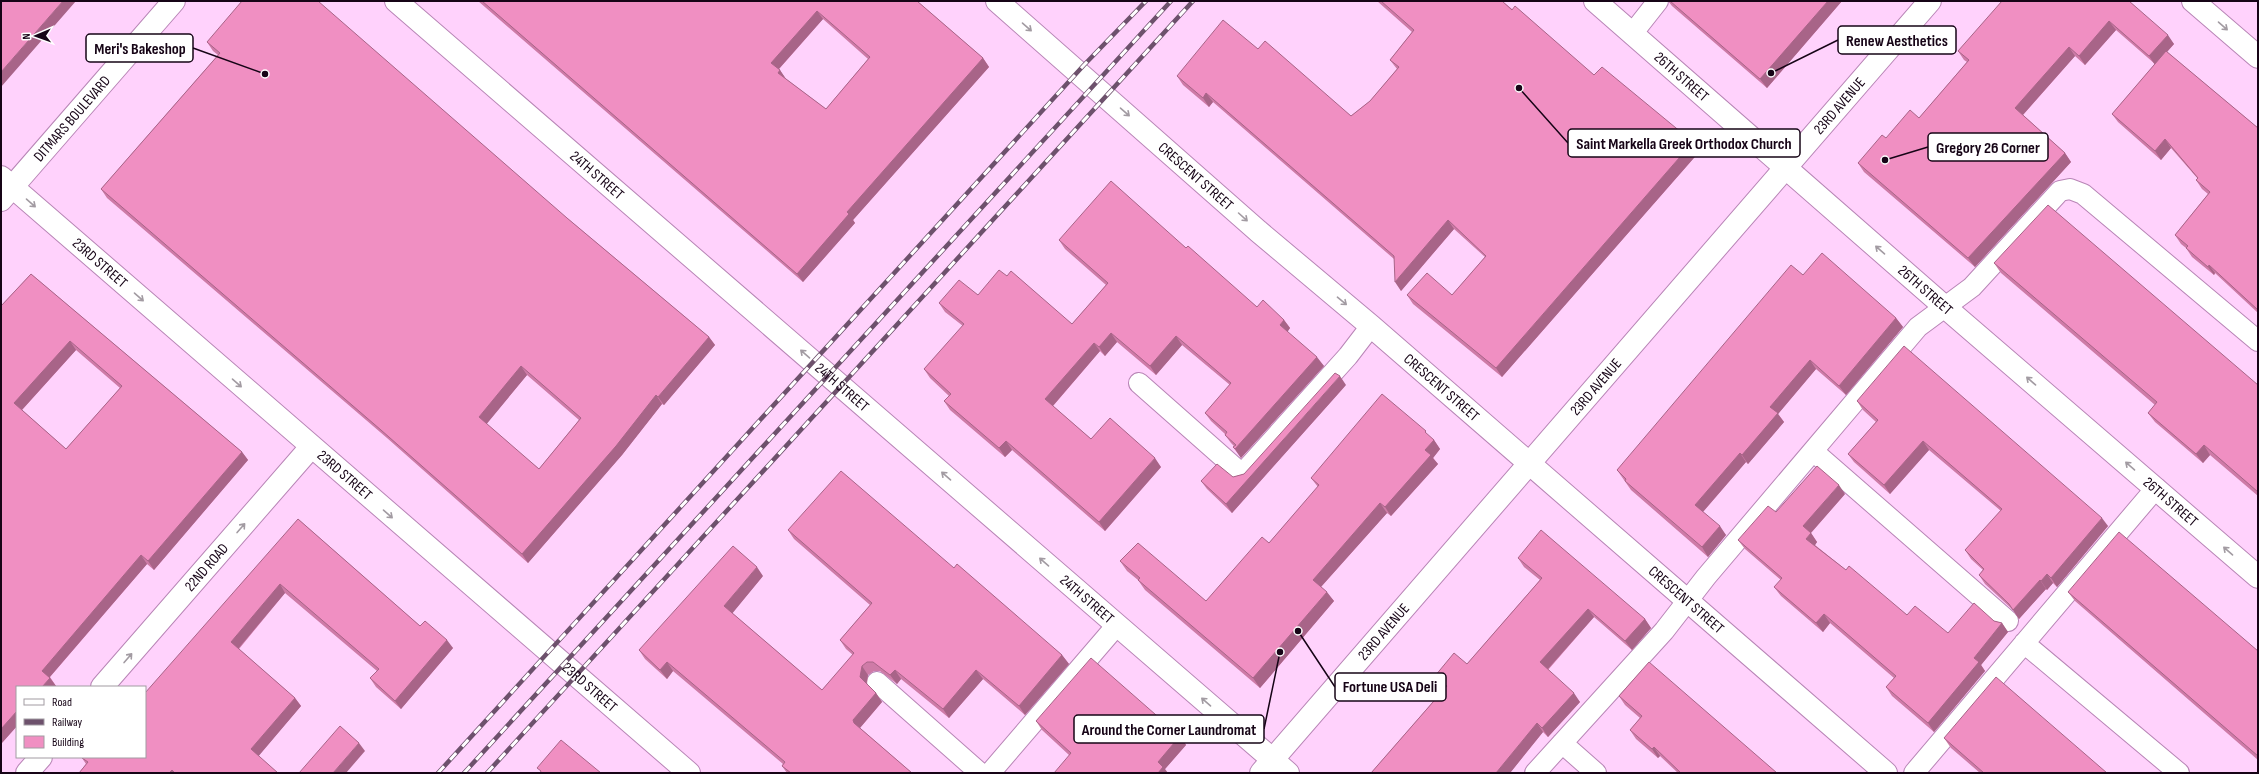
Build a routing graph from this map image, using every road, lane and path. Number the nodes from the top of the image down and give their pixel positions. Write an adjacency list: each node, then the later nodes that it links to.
1 (174, 1): 11 (street, DITMARS BOULEVARD)
2 (396, 1): 23 (street, 24TH STREET, one-way to 2)
3 (998, 1): 13 (street, CRESCENT STREET, one-way to 13)
4 (1595, 1): 8 (street, 26TH STREET)
5 (1658, 1): 8 (lane)
6 (1930, 1): 10 (street, 23RD AVENUE)
7 (2193, 1): 9 (street, one-way to 9)
8 (1632, 34): 10 (street, 26TH STREET)
9 (2258, 57)
10 (1786, 168): 12 (street, 26TH STREET, one-way to 10); 18 (street, 23RD AVENUE)
11 (5, 188): 16 (street, 23RD STREET, one-way to 16)
12 (1946, 308): 14 (lane); 17 (lane); 19 (street, 26TH STREET, one-way to 12)
13 (1371, 326): 15 (lane); 18 (street, CRESCENT STREET)
14 (2258, 341)
15 (1139, 383)
16 (311, 447): 26 (street, 22ND ROAD, one-way to 16); 30 (street, 23RD STREET, one-way to 30)
17 (1813, 451): 21 (lane); 22 (lane)
18 (1528, 464): 21 (street, CRESCENT STREET); 29 (street, 23RD AVENUE)
19 (2156, 488): 20 (street, 26TH STREET, one-way to 19); 24 (lane)
20 (2258, 576)
21 (1687, 601): 27 (lane); 36 (street, CRESCENT STREET)
22 (2008, 621)
23 (1117, 625): 29 (street, 24TH STREET, one-way to 23); 33 (lane)
24 (2024, 643): 37 (lane); 38 (lane)
25 (877, 682): 32 (lane)
26 (103, 686)
27 (1562, 742): 34 (lane); 35 (lane)
28 (40, 758): 31 (street)
29 (1274, 768)
30 (679, 770)
31 (27, 773)
32 (980, 773)
33 (990, 773)
34 (1535, 773)
35 (1596, 773)
36 (1886, 773)
37 (1914, 773)
38 (2178, 773)

